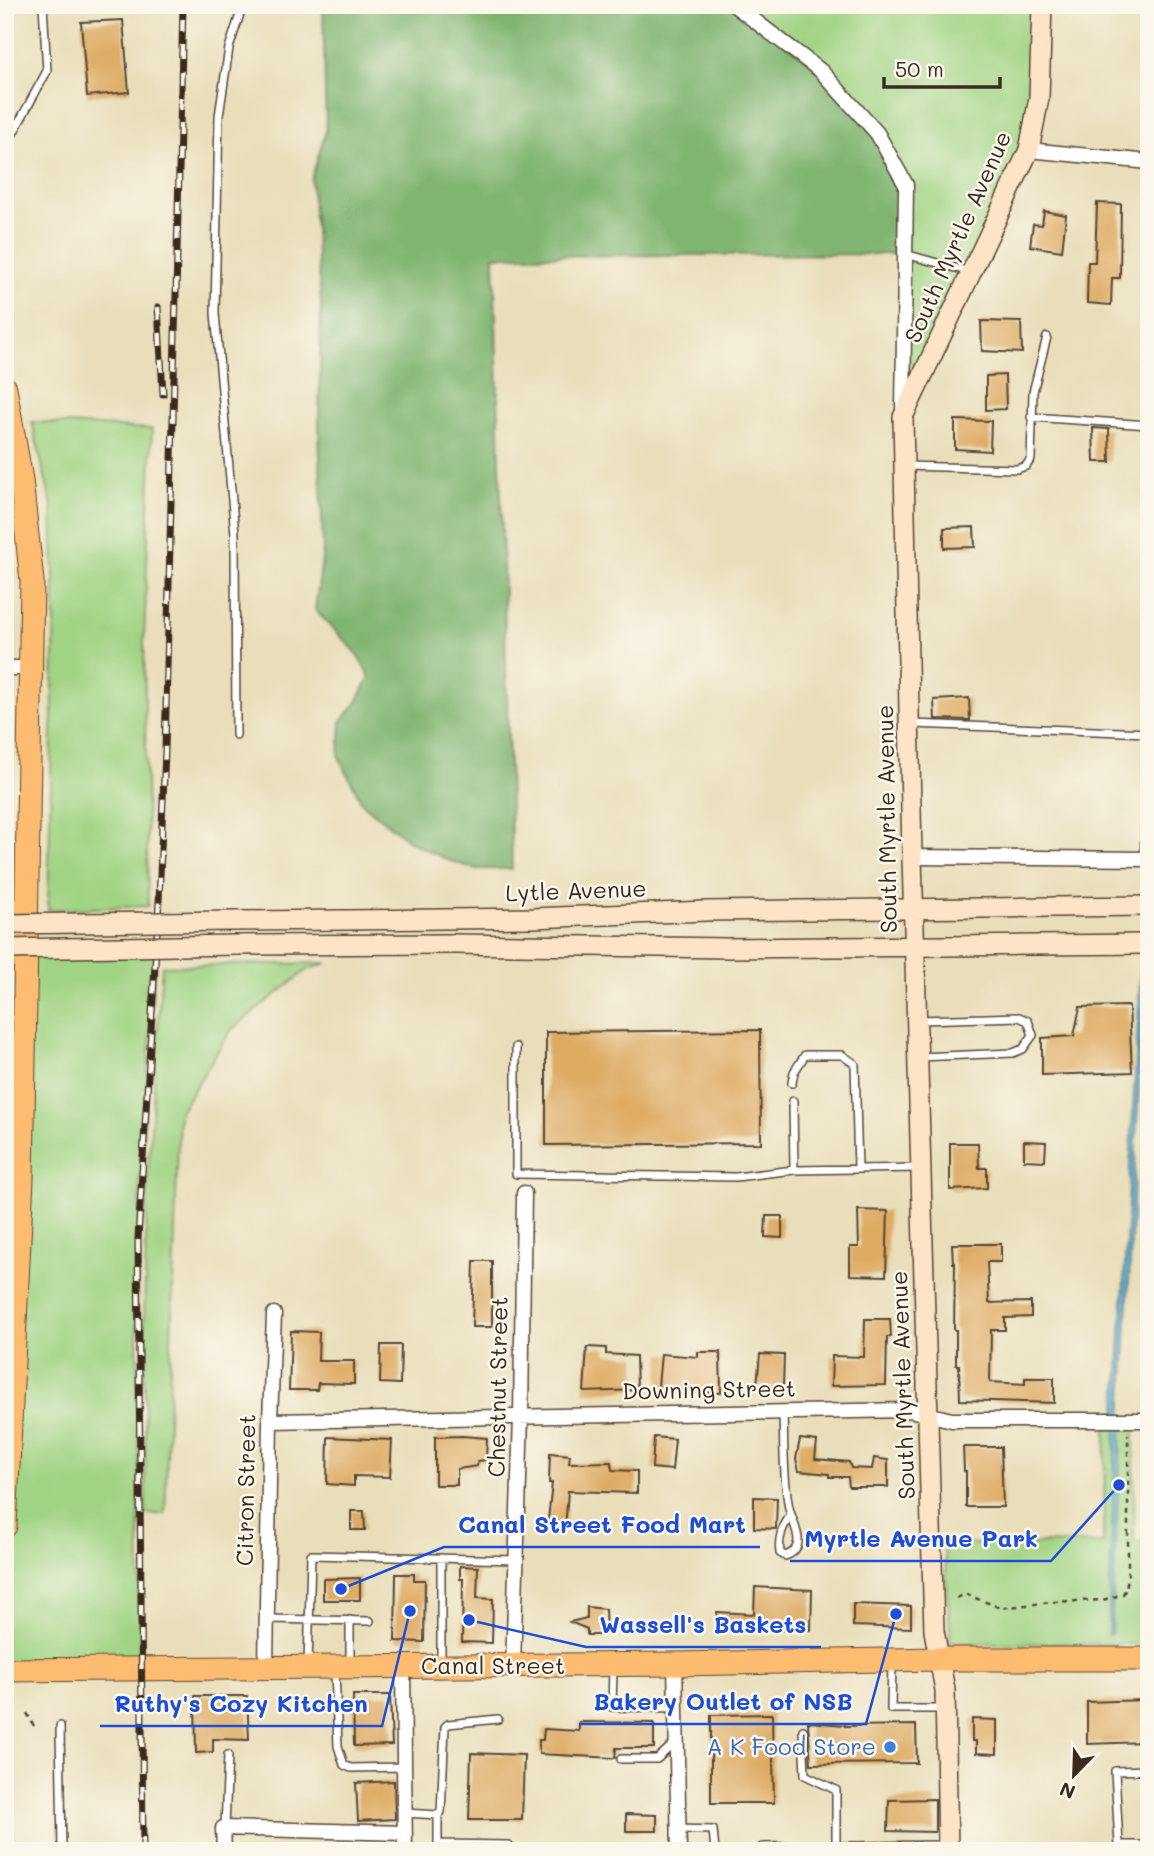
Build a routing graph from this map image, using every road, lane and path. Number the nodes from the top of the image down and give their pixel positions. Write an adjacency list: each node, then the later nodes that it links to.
1 (43, 5): 5 (lane)
2 (243, 5): 21 (lane)
3 (734, 5): 8 (street)
4 (1042, 5): 6 (main road, South Myrtle Avenue)
5 (5, 148)
6 (1029, 150): 7 (street); 9 (main road, South Myrtle Avenue)
7 (1149, 162)
8 (905, 254): 9 (lane); 13 (street)
9 (971, 272): 13 (main road, South Myrtle Avenue)
10 (1046, 337): 14 (lane)
11 (5, 388): 12 (main road)
12 (7, 413): 18 (main road)
13 (903, 417): 16 (main road, South Myrtle Avenue)
14 (1031, 417): 15 (lane); 16 (lane)
15 (1149, 425)
16 (904, 466): 19 (main road, South Myrtle Avenue)
17 (5, 668): 18 (street)
18 (32, 668): 28 (main road)
19 (910, 724): 20 (lane); 23 (main road, South Myrtle Avenue)
20 (1149, 733)
21 (236, 735)
22 (1149, 786): 24 (street)
23 (912, 858): 24 (street); 26 (main road, South Myrtle Avenue)
24 (1148, 859)
25 (1149, 906): 26 (main road, Lytle Avenue)
26 (914, 909): 28 (main road, Lytle Avenue, bridge); 31 (main road, South Myrtle Avenue)
27 (5, 911): 28 (main road)
28 (16, 924): 30 (main road); 40 (main road)
29 (1149, 944): 31 (main road)
30 (5, 946): 31 (main road, bridge)
31 (915, 946): 32 (main road, South Myrtle Avenue)
32 (917, 1020): 34 (main road, South Myrtle Avenue); 34 (lane)
33 (516, 1047): 39 (lane)
34 (918, 1057): 37 (main road, South Myrtle Avenue)
35 (792, 1083): 38 (lane)
36 (793, 1101): 39 (lane)
37 (922, 1168): 38 (lane); 44 (main road, South Myrtle Avenue)
38 (858, 1169): 39 (lane)
39 (794, 1170)
40 (14, 1178): 50 (main road)
41 (524, 1193): 45 (street, Chestnut Street)
42 (274, 1314): 47 (street, Citron Street)
43 (783, 1412): 44 (street, Downing Street); 45 (street, Downing Street); 49 (lane)
44 (929, 1415): 46 (street, Downing Street); 58 (main road, South Myrtle Avenue)
45 (521, 1416): 47 (street, Downing Street); 52 (street, Chestnut Street)
46 (1149, 1420)
47 (270, 1421): 54 (street, Citron Street)
48 (1128, 1428): 53 (path)
49 (791, 1515): 49 (lane)
50 (5, 1526)
51 (441, 1558): 52 (lane); 55 (lane); 66 (lane)
52 (516, 1560): 67 (street, Chestnut Street)
53 (957, 1598)
54 (267, 1619): 55 (lane); 68 (street, Citron Street)
55 (309, 1620): 56 (lane); 63 (lane)
56 (349, 1620): 57 (lane); 64 (lane)
57 (370, 1621)
58 (939, 1659): 59 (main road, Canal Street); 60 (main road, Canal Street); 71 (main road, South Myrtle Avenue)
59 (1149, 1659)
60 (892, 1661): 61 (main road, Canal Street); 71 (lane)
61 (675, 1664): 62 (main road, Canal Street); 70 (street)
62 (613, 1665): 67 (main road, Canal Street); 70 (lane)
63 (308, 1666): 64 (main road, Canal Street); 68 (main road, Canal Street)
64 (342, 1666): 65 (main road, Canal Street); 80 (lane)
65 (402, 1666): 66 (main road, Canal Street); 80 (street)
66 (441, 1666): 67 (main road, Canal Street)
67 (513, 1666)
68 (266, 1667): 69 (main road, Canal Street)
69 (5, 1670)
70 (676, 1708): 77 (street)
71 (945, 1709): 91 (main road, South Myrtle Avenue)
72 (27, 1713): 74 (path)
73 (498, 1719): 83 (lane)
74 (34, 1726)
75 (60, 1726): 92 (lane)
76 (803, 1730): 89 (lane)
77 (677, 1741): 79 (lane); 85 (street)
78 (228, 1755): 84 (lane)
79 (621, 1759)
80 (404, 1767): 82 (street)
81 (1149, 1770): 88 (lane)
82 (404, 1812): 83 (lane); 86 (street)
83 (438, 1815): 87 (lane)
84 (225, 1828): 86 (street); 93 (street)
85 (679, 1829): 95 (street); 96 (lane)
86 (405, 1833): 94 (street)
87 (509, 1844)
88 (1149, 1845)
89 (836, 1846): 90 (lane); 91 (lane)
90 (762, 1847)
91 (948, 1848)
92 (62, 1851)
93 (224, 1851)
94 (405, 1851)
95 (679, 1851)
96 (715, 1851)

